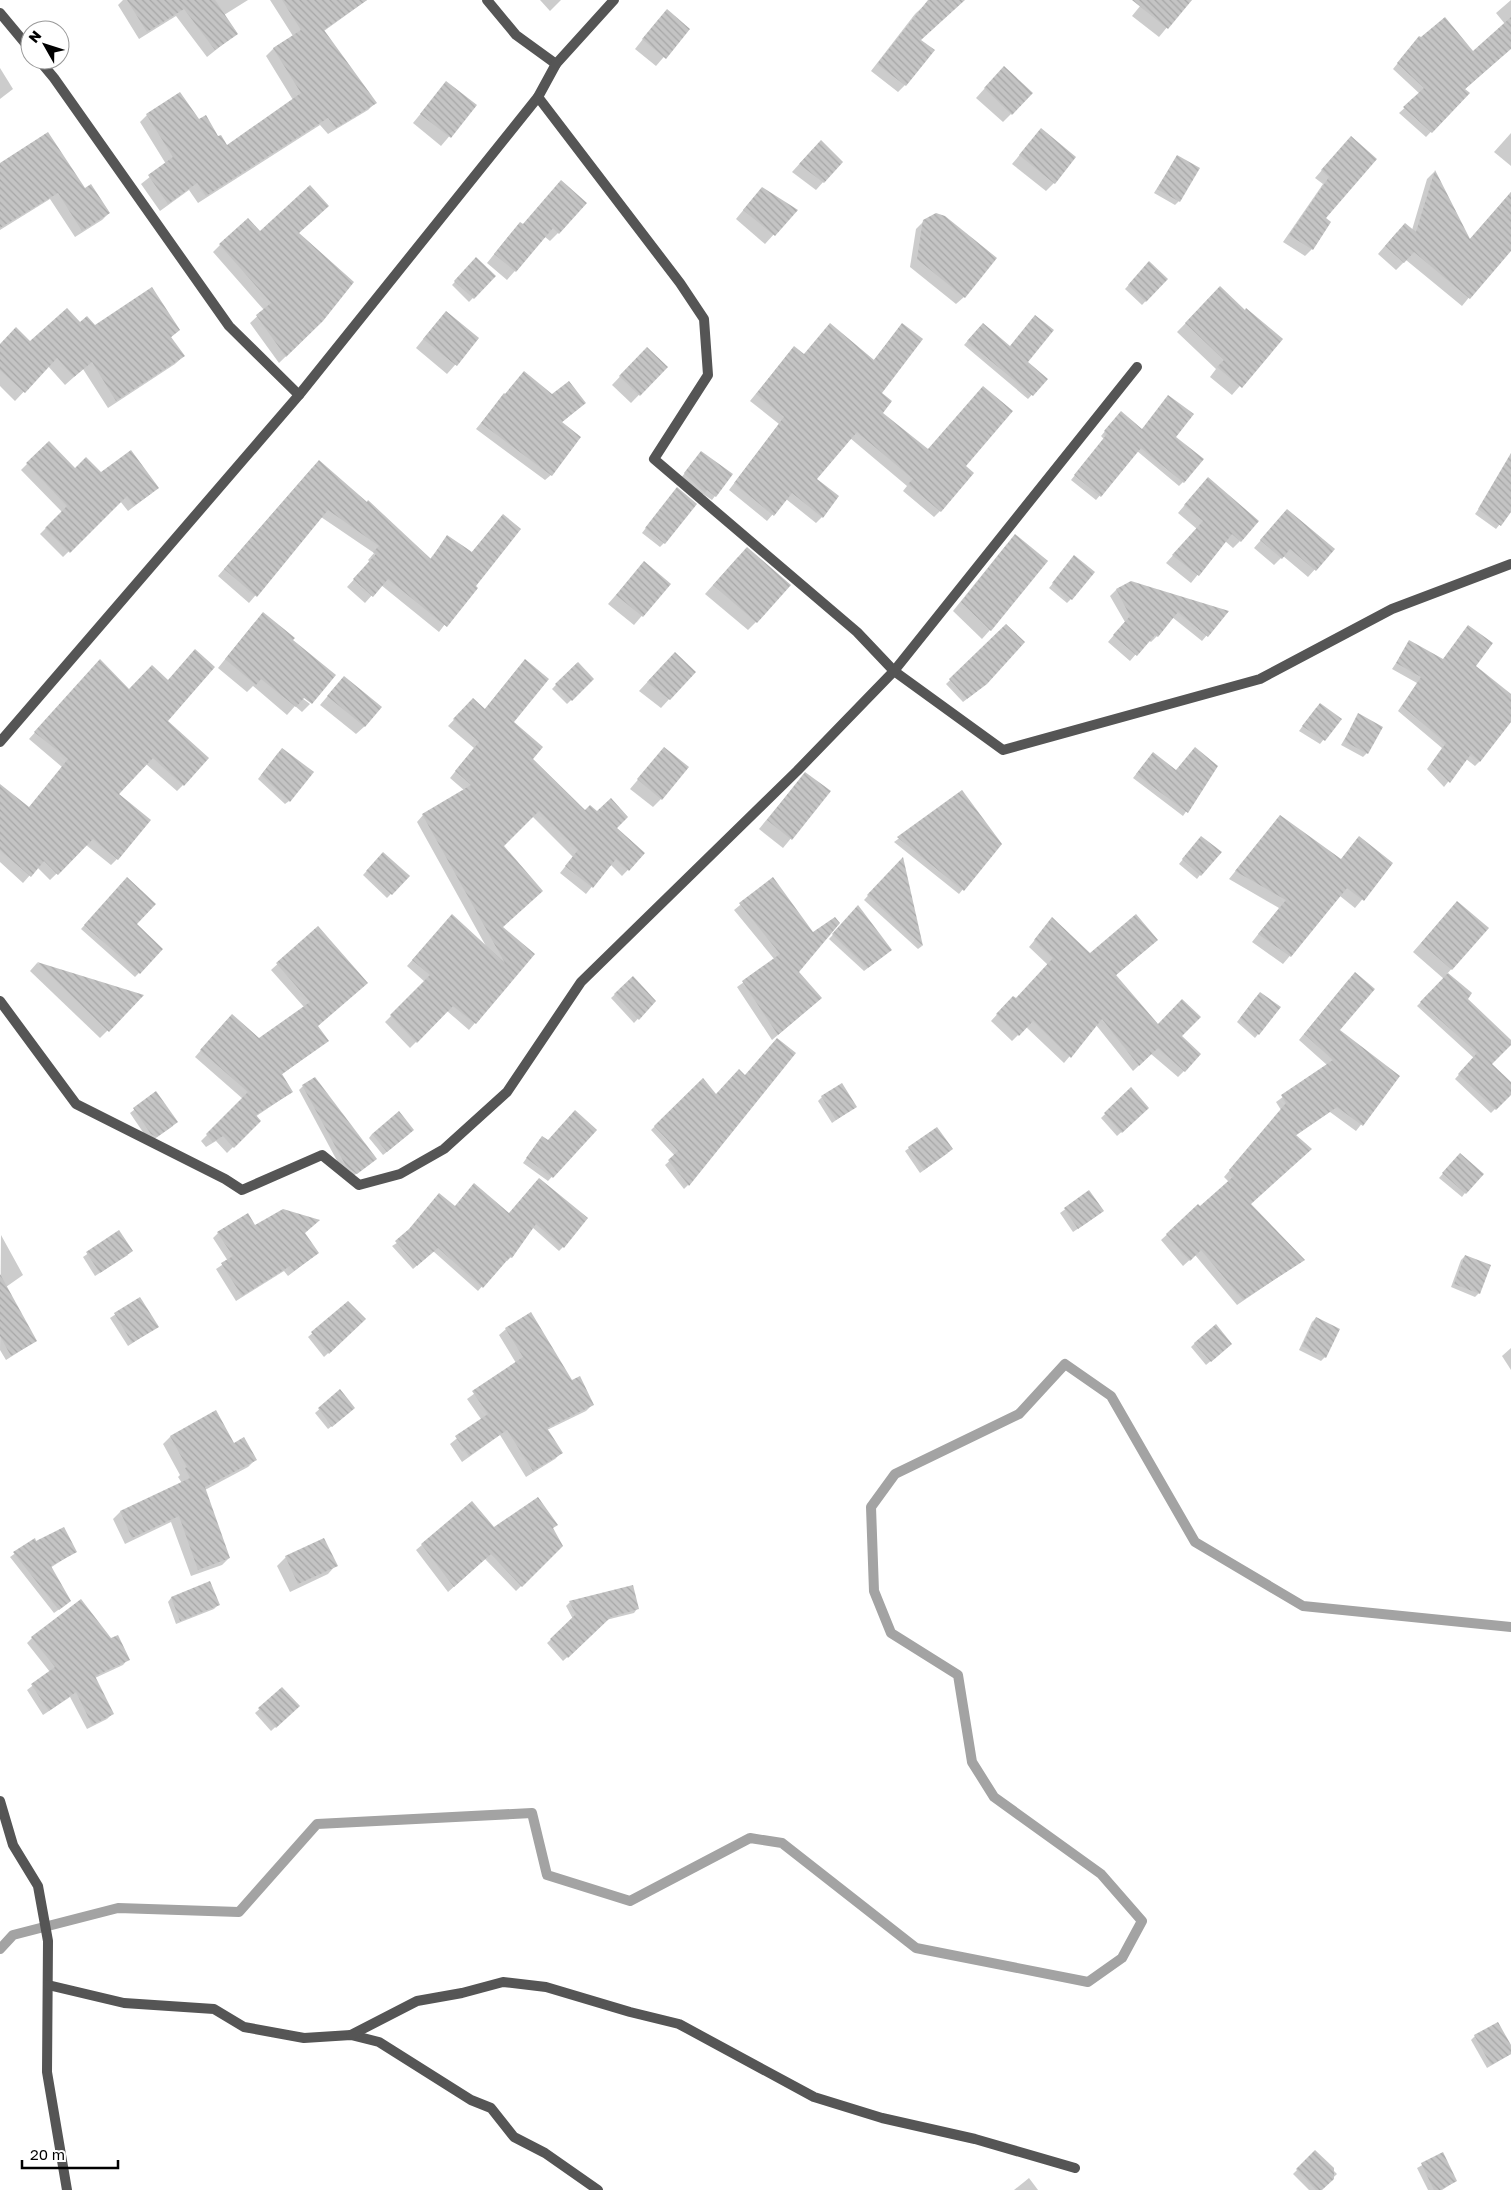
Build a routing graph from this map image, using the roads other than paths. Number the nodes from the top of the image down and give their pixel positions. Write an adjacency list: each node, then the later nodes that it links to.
1 (487, 0): 5 (street)
2 (614, 0): 5 (street)
3 (0, 13): 4 (street)
4 (20, 38)
5 (556, 64): 7 (street)
6 (47, 70): 9 (street)
7 (538, 97): 9 (street); 11 (street)
8 (1137, 367): 11 (street)
9 (299, 395): 12 (street)
10 (1511, 564): 11 (street)
11 (894, 671): 13 (street)
12 (0, 742)
13 (0, 1000)
14 (0, 1800): 15 (street)
15 (48, 1985): 16 (street); 18 (street)
16 (351, 2035): 17 (street); 19 (street)
17 (1075, 2168)
18 (67, 2190)
19 (598, 2190)

